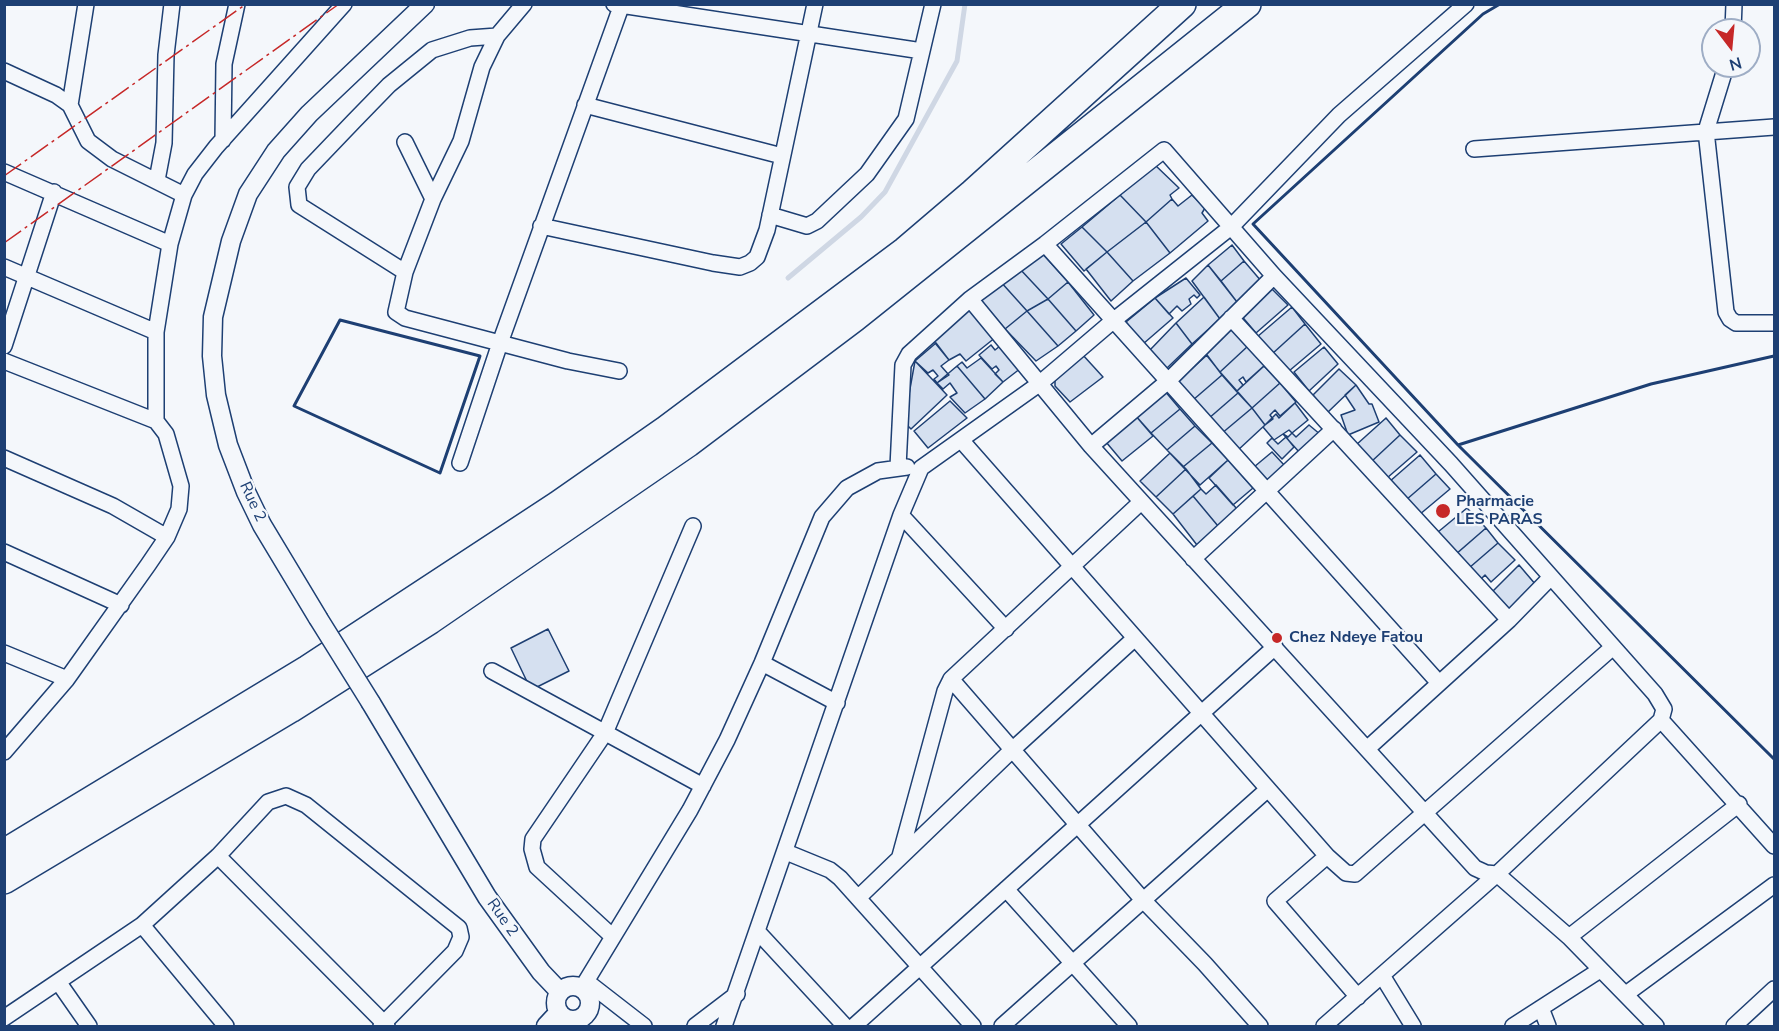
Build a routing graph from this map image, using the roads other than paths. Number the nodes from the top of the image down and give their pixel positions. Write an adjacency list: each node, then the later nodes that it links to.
1 (86, 4): 18 (street)
2 (172, 4): 27 (street)
3 (237, 4): 22 (street)
4 (344, 4): 22 (street)
5 (425, 4): 115 (street, Rue 2, bridge)
6 (524, 4): 14 (street)
7 (815, 4): 13 (street)
8 (933, 4): 15 (street)
9 (1182, 4): 94 (highway)
10 (1247, 4): 99 (highway)
11 (1466, 4): 33 (street)
12 (619, 5): 13 (street); 19 (street)
13 (808, 34): 15 (street); 25 (street)
14 (497, 36): 30 (street); 37 (street)
15 (922, 51): 31 (street)
16 (4, 71): 18 (street)
17 (1722, 78): 21 (street)
18 (70, 105): 27 (street)
19 (585, 105): 25 (street); 32 (street)
20 (1774, 127): 21 (street)
21 (1706, 132): 24 (street); 43 (street)
22 (223, 140): 29 (street)
23 (405, 142): 30 (street)
24 (1474, 149)
25 (782, 156): 31 (street)
26 (4, 172): 28 (street)
27 (157, 180): 29 (street)
28 (54, 192): 34 (street); 38 (street)
29 (184, 195): 34 (street)
30 (433, 199): 37 (street)
31 (770, 215): 32 (street)
32 (541, 226): 45 (street)
33 (1231, 227): 35 (street); 39 (street); 42 (street)
34 (170, 244): 44 (street)
35 (1045, 244): 40 (street); 42 (street)
36 (4, 267): 38 (street)
37 (405, 272): 45 (street)
38 (27, 276): 44 (street); 46 (street)
39 (1274, 276): 41 (street); 67 (street)
40 (970, 299): 50 (street); 57 (street)
41 (1231, 318): 49 (street); 52 (street)
42 (1114, 320): 49 (street); 50 (street)
43 (1774, 323)
44 (156, 332): 51 (street)
45 (500, 343): 48 (street); 56 (street)
46 (4, 346)
47 (4, 361): 51 (street)
48 (620, 371)
49 (1167, 382): 54 (street); 59 (street)
50 (1039, 384): 53 (street); 54 (street)
51 (156, 421): 63 (street)
52 (1334, 429): 59 (street); 69 (street)
53 (961, 440): 58 (street); 66 (street)
54 (1091, 446): 60 (street)
55 (4, 458): 63 (street)
56 (460, 463)
57 (898, 467): 58 (street); 75 (street)
58 (921, 468): 61 (street)
59 (1264, 491): 65 (street); 79 (street)
60 (1141, 502): 65 (street); 66 (street)
61 (901, 515): 70 (street); 80 (street)
62 (693, 526): 83 (street)
63 (166, 537): 68 (street)
64 (4, 552): 68 (street)
65 (1193, 559): 72 (street)
66 (1072, 567): 70 (street); 71 (street)
67 (1550, 578): 69 (street); 73 (street)
68 (120, 605): 77 (street)
69 (1509, 620): 79 (street)
70 (1006, 628): 78 (street)
71 (1135, 638): 81 (street); 86 (street)
72 (1275, 647): 81 (street); 85 (street)
73 (1613, 647): 82 (street); 90 (street)
74 (4, 653): 77 (street)
75 (762, 663): 80 (street); 87 (street)
76 (492, 671): 83 (street)
77 (67, 679): 84 (street)
78 (951, 679): 86 (street); 96 (street)
79 (1439, 683): 85 (street)
80 (837, 703): 93 (street)
81 (1201, 713): 88 (street); 91 (street)
82 (1661, 720): 89 (street); 98 (street)
83 (605, 733): 87 (street); 106 (street)
84 (7, 747)
85 (1368, 748): 90 (street)
86 (1011, 751): 91 (street); 96 (street)
87 (702, 786): 106 (street)
88 (1268, 789): 97 (street); 103 (street)
89 (1739, 804): 92 (street); 107 (street)
90 (1426, 812): 97 (street); 98 (street)
91 (1077, 826): 101 (street); 103 (street)
92 (1774, 846)
93 (786, 852): 102 (street); 105 (street)
94 (4, 853)
95 (218, 856): 104 (street); 125 (street); 125 (street)
96 (900, 856): 102 (street)
97 (1327, 856): 118 (street)
98 (1497, 874): 107 (street); 111 (street)
99 (4, 880)
100 (1774, 885): 117 (street)
101 (1006, 889): 108 (street); 109 (street)
102 (859, 897): 109 (street)
103 (1143, 900): 108 (street); 135 (street)
104 (142, 925): 112 (street); 124 (street)
105 (758, 932): 116 (street); 130 (street)
106 (613, 937): 113 (street)
107 (1569, 937): 110 (street)
108 (1073, 963): 133 (street); 134 (street)
109 (921, 966): 131 (street); 132 (street)
110 (1600, 970): 117 (street); 119 (street)
111 (1383, 977): 118 (street); 137 (street)
112 (59, 983): 121 (street); 123 (street)
113 (584, 984): 115 (street); 122 (street); 127 (street)
114 (1774, 989): 141 (street)
115 (560, 992): 120 (street)
116 (736, 994): 128 (street); 129 (street)
117 (1626, 994): 140 (street)
118 (1358, 997): 136 (street)
119 (1541, 1008): 138 (street); 139 (street)
120 (559, 1012): 122 (street); 126 (street)
121 (4, 1018)
122 (588, 1021)
123 (89, 1026)
124 (226, 1026)
125 (384, 1026)
126 (546, 1026)
127 (645, 1026)
128 (695, 1026)
129 (724, 1026)
130 (845, 1026)
131 (854, 1026)
132 (973, 1026)
133 (1002, 1026)
134 (1129, 1026)
135 (1260, 1026)
136 (1324, 1026)
137 (1413, 1026)
138 (1513, 1026)
139 (1548, 1026)
140 (1656, 1026)
141 (1734, 1026)

